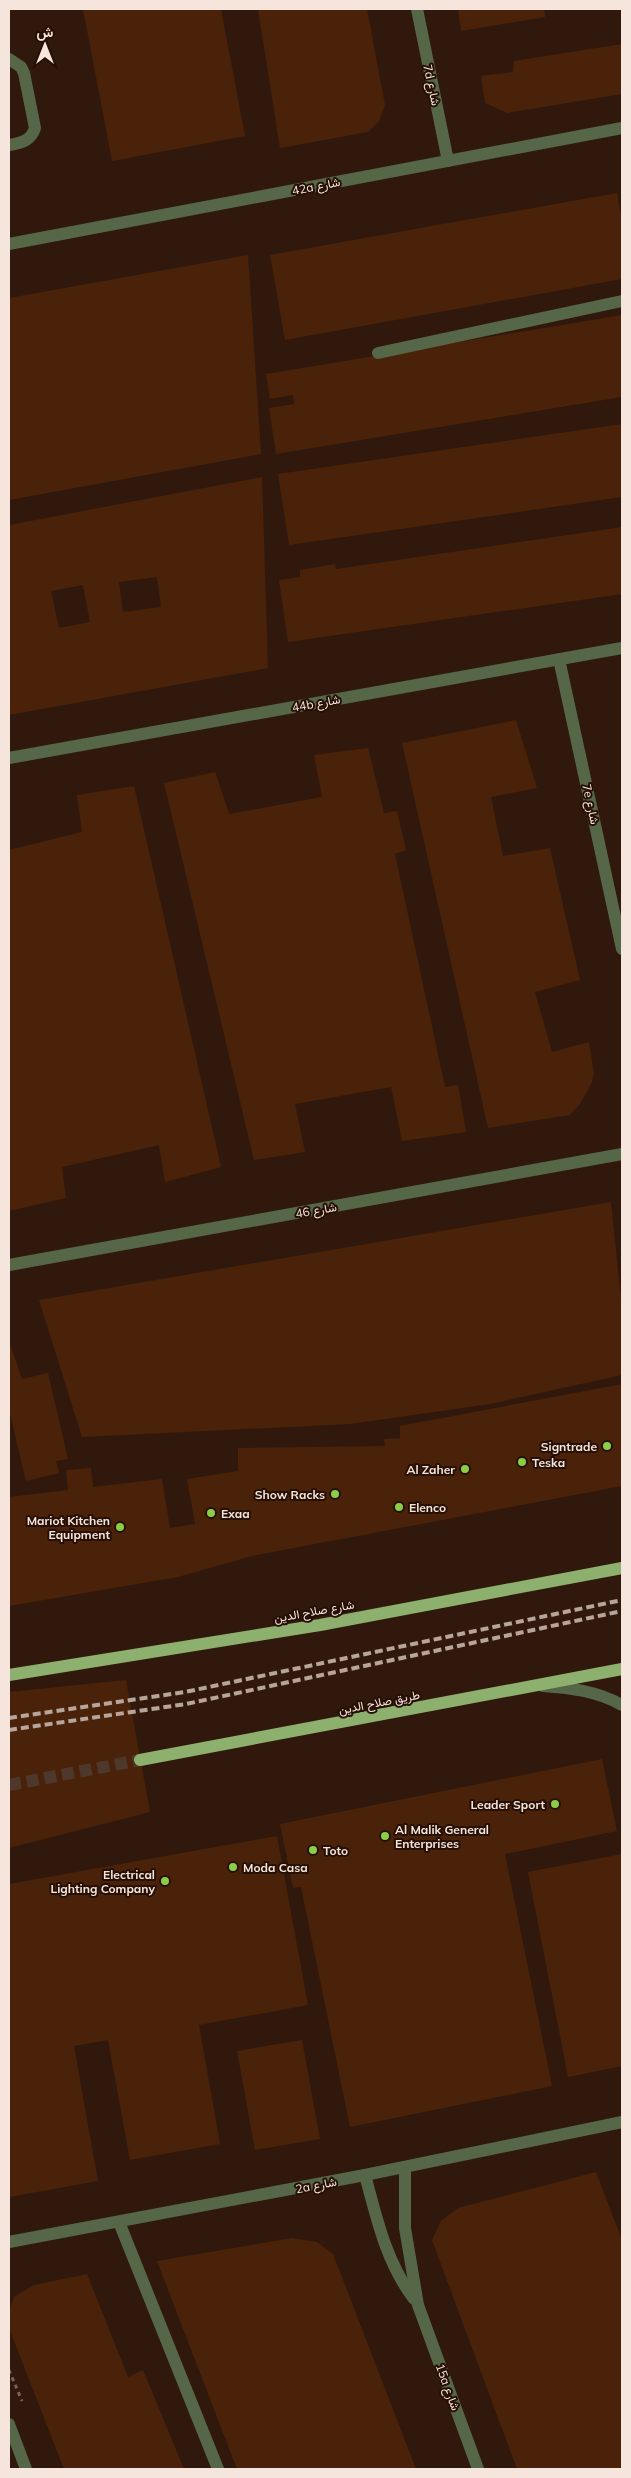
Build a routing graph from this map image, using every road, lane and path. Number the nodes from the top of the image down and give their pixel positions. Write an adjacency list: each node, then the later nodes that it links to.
1 (417, 9): 5 (street, 7d شارع)
2 (9, 59): 4 (street)
3 (622, 132): 5 (street, 42a شارع)
4 (9, 145)
5 (448, 161): 6 (street, 42a شارع)
6 (9, 244)
7 (622, 301): 8 (street)
8 (378, 353)
9 (622, 648): 10 (street, 44b شارع)
10 (559, 659): 11 (street, 44b شارع); 12 (street, 7e شارع)
11 (9, 758)
12 (622, 949)
13 (622, 1154): 14 (street, شارع 46)
14 (9, 1266)
15 (622, 1568): 17 (main road, شارع صلاح الدين)
16 (622, 1670): 18 (main road, طريق صلاح الدين)
17 (9, 1674)
18 (538, 1686): 19 (street); 20 (main road, طريق صلاح الدين)
19 (622, 1705)
20 (140, 1760)
21 (622, 2122): 22 (street, 2a شارع)
22 (404, 2167): 23 (street, 2a شارع); 26 (street, 15a شارع)
23 (365, 2175): 24 (street, 2a شارع); 26 (street, 15a شارع)
24 (119, 2222): 25 (street, 2a شارع); 29 (street)
25 (9, 2242)
26 (418, 2305): 30 (street, 15a شارع)
27 (9, 2424): 28 (street)
28 (26, 2469)
29 (218, 2469)
30 (478, 2469)

